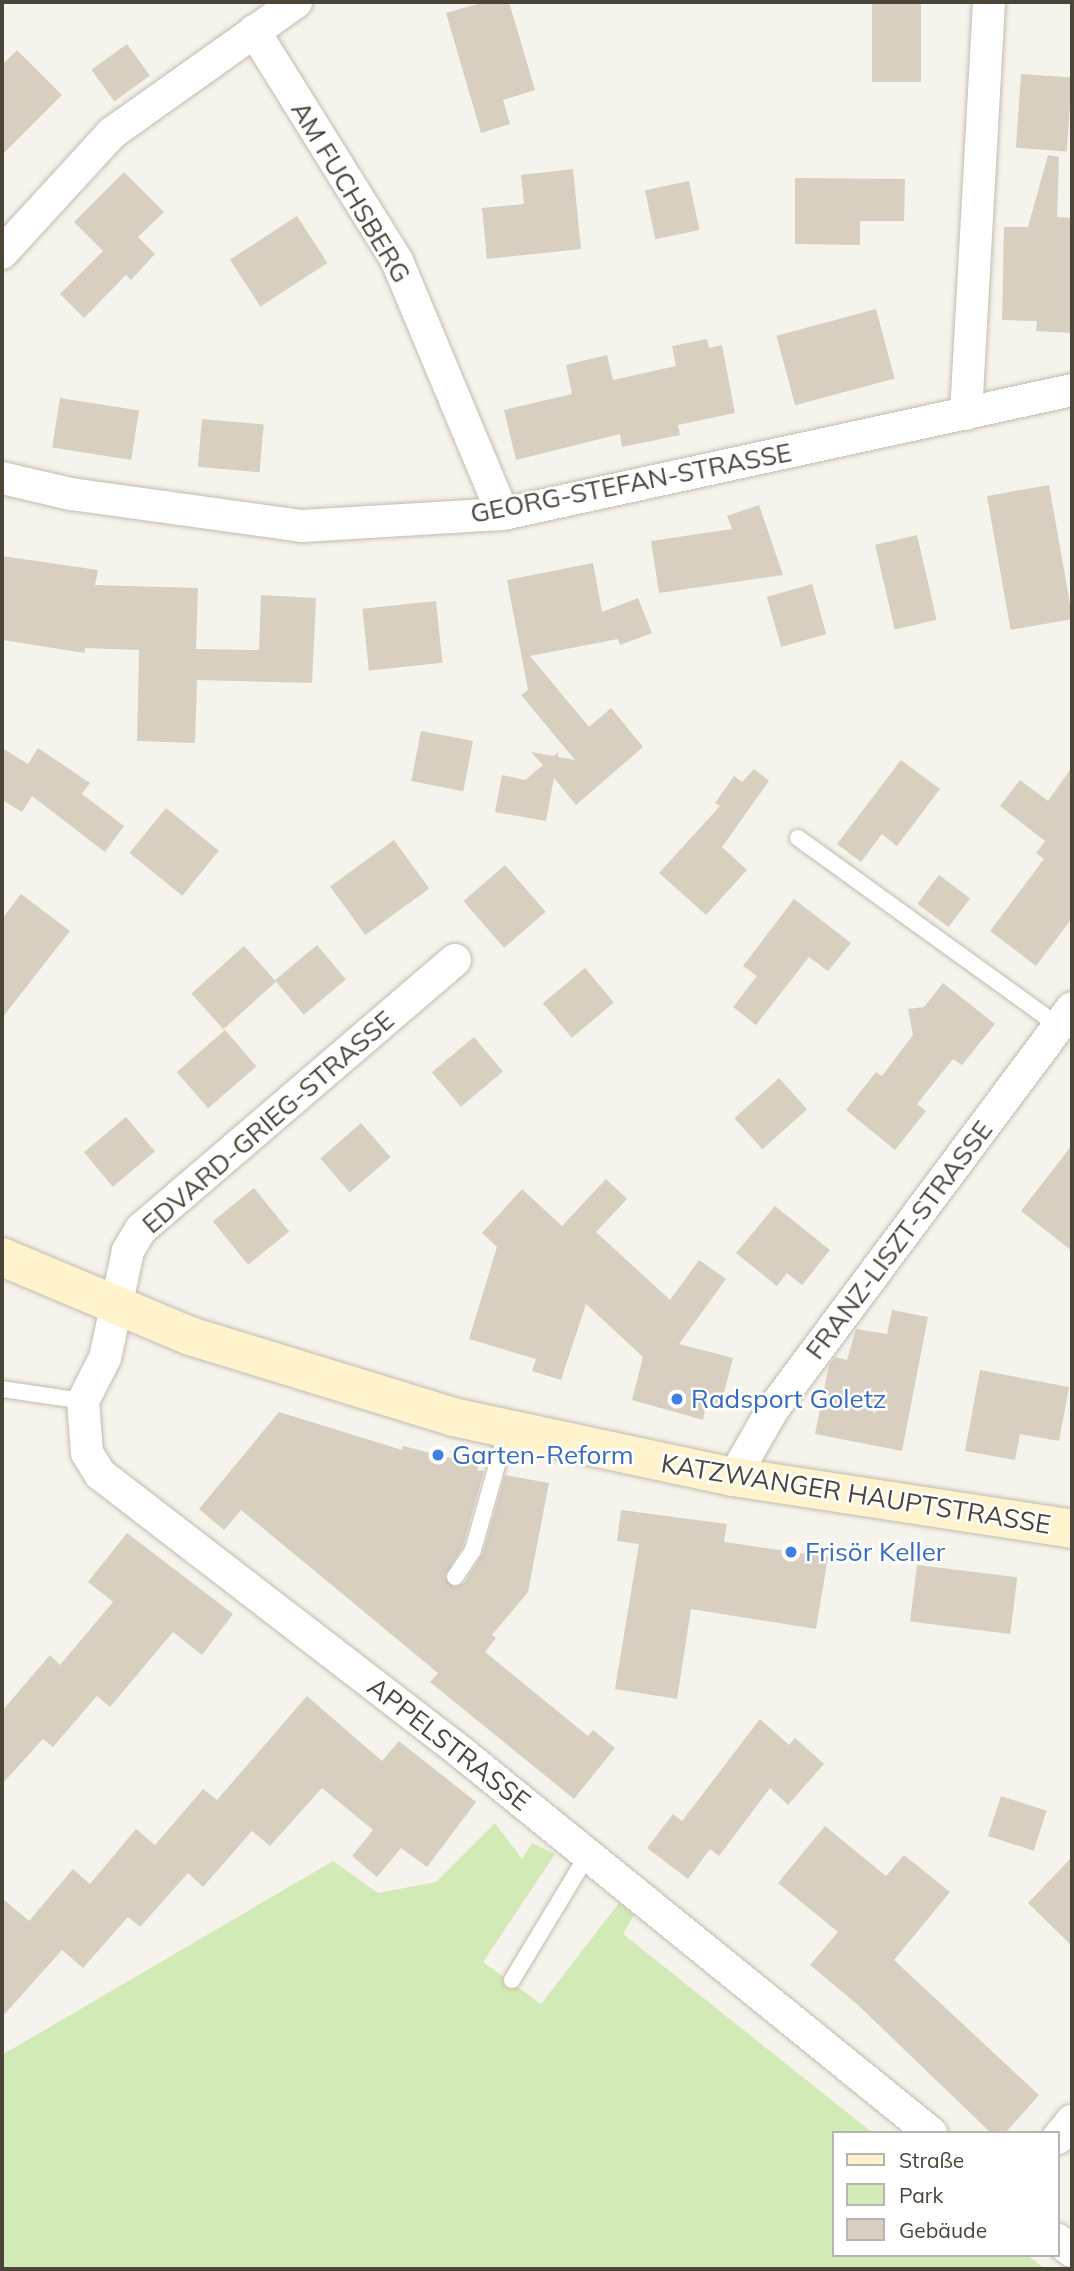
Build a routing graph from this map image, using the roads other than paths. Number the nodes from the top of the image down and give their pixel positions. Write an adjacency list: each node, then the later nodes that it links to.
1 (296, 2): 3 (street)
2 (989, 2): 6 (street)
3 (254, 31): 4 (street); 8 (street, AM FUCHSBERG)
4 (2, 253)
5 (1072, 390): 6 (street, GEORG-STEFAN-STRASSE)
6 (966, 414): 8 (street, GEORG-STEFAN-STRASSE)
7 (2, 478): 8 (street, GEORG-STEFAN-STRASSE)
8 (503, 514)
9 (798, 838): 11 (lane)
10 (455, 960): 13 (street, EDVARD-GRIEG-STRASSE)
11 (1066, 1017): 17 (street, FRANZ-LISZT-STRASSE)
12 (2, 1257): 13 (main road, KATZWANGER HAUPTSTRASSE)
13 (114, 1306): 15 (street); 16 (main road, KATZWANGER HAUPTSTRASSE)
14 (2, 1389): 15 (lane)
15 (83, 1401): 20 (street, APPELSTRASSE)
16 (507, 1430): 17 (main road, KATZWANGER HAUPTSTRASSE); 19 (lane)
17 (734, 1477): 18 (main road, KATZWANGER HAUPTSTRASSE)
18 (1072, 1529)
19 (455, 1577)
20 (588, 1854): 21 (lane); 23 (street, APPELSTRASSE)
21 (512, 1980)
22 (1072, 2121): 24 (street)
23 (929, 2131)
24 (1060, 2136)

